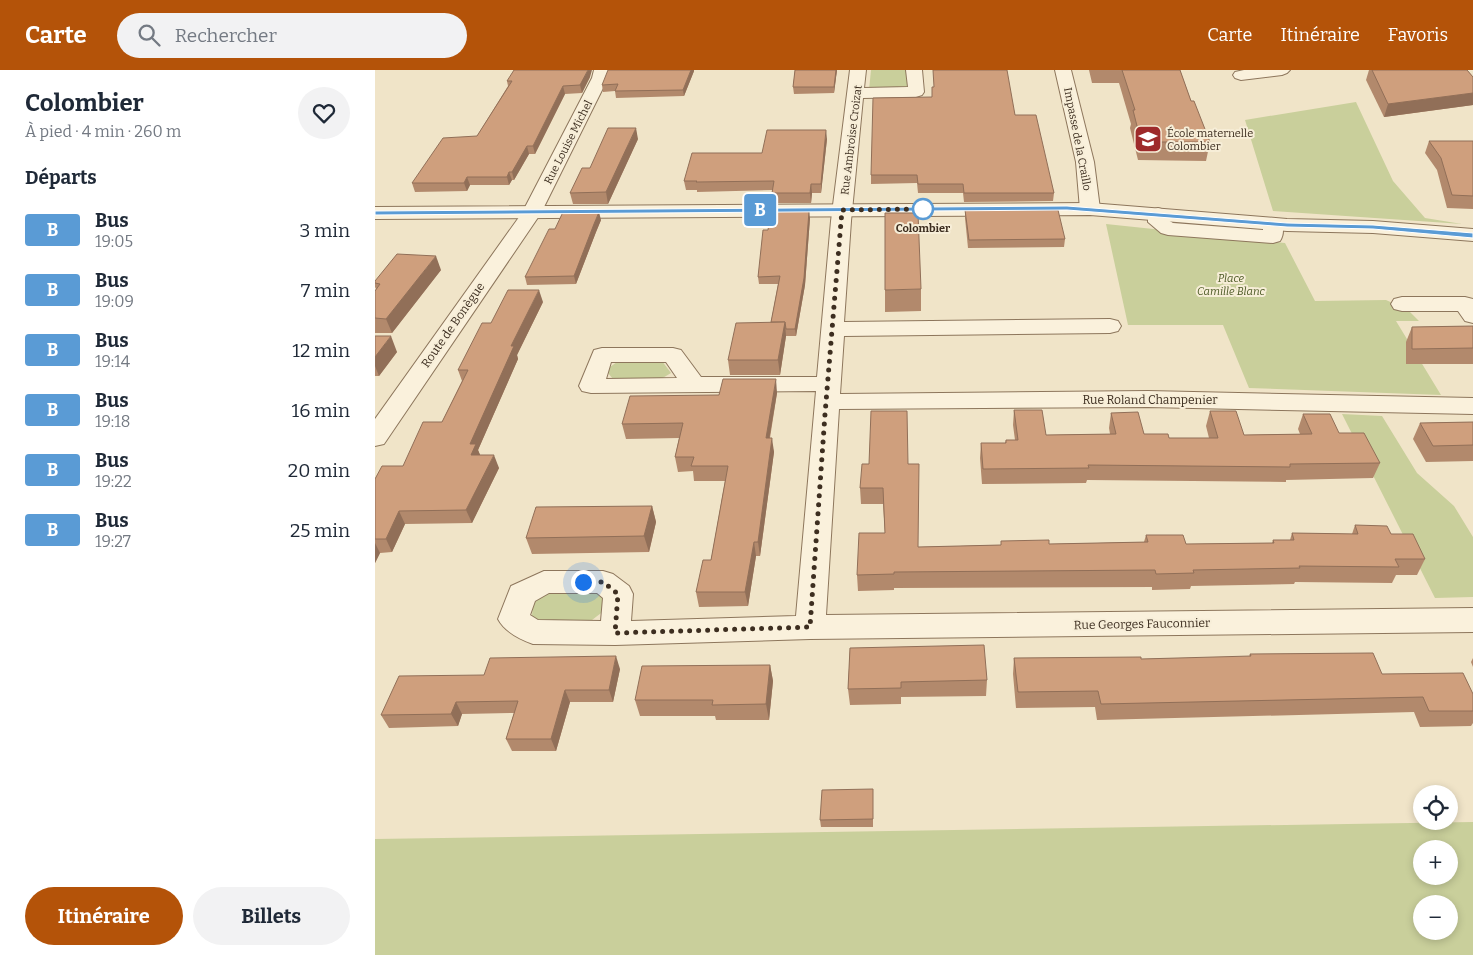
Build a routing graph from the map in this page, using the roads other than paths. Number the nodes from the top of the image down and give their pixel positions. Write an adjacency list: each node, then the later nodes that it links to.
1 (602, 70): 11 (street, Rue Louise Michel)
2 (858, 70): 7 (street, Rue Ambroise Croizat)
3 (914, 70): 7 (street)
4 (1063, 70): 8 (street, Impasse de la Craillo)
5 (1282, 70): 6 (street)
6 (1241, 75)
7 (856, 93): 9 (street, Rue Ambroise Croizat)
8 (1090, 209): 9 (street); 12 (street)
9 (842, 210): 11 (street); 16 (street)
10 (375, 213): 11 (street)
11 (531, 213): 20 (street, Route de Bonègue)
12 (1473, 235)
13 (1402, 304): 14 (street)
14 (1473, 316)
15 (1110, 326): 16 (street)
16 (833, 329): 18 (street)
17 (694, 385): 18 (street)
18 (828, 393): 19 (street, Rue Roland Champenier); 22 (street)
19 (1473, 406)
20 (375, 438)
21 (1473, 620): 22 (street, Rue Georges Fauconnier)
22 (810, 627): 23 (street, Rue Georges Fauconnier)
23 (615, 633)

